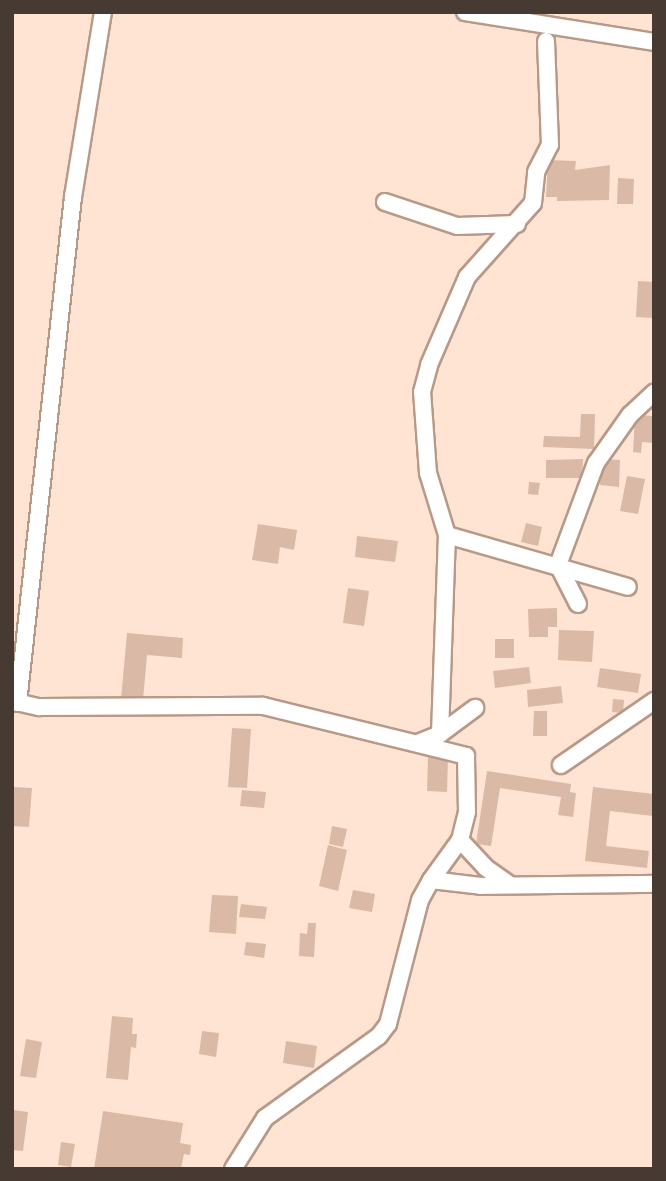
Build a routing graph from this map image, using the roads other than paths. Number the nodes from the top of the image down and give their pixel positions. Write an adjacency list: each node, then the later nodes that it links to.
1 (103, 12): 14 (street)
2 (465, 12): 3 (street)
3 (509, 16): 5 (street)
4 (546, 41): 7 (street)
5 (654, 41)
6 (385, 202): 7 (street)
7 (517, 224): 9 (street)
8 (654, 393): 10 (street)
9 (447, 535): 10 (street); 16 (street)
10 (558, 565): 11 (street); 12 (street)
11 (628, 587)
12 (578, 604)
13 (654, 701): 18 (street)
14 (15, 702): 17 (street)
15 (475, 708): 16 (street)
16 (440, 734): 17 (street)
17 (418, 743): 19 (street)
18 (561, 765)
19 (460, 840): 20 (street); 22 (street)
20 (431, 880): 22 (street); 23 (street)
21 (654, 884): 22 (street)
22 (510, 886)
23 (233, 1169)

